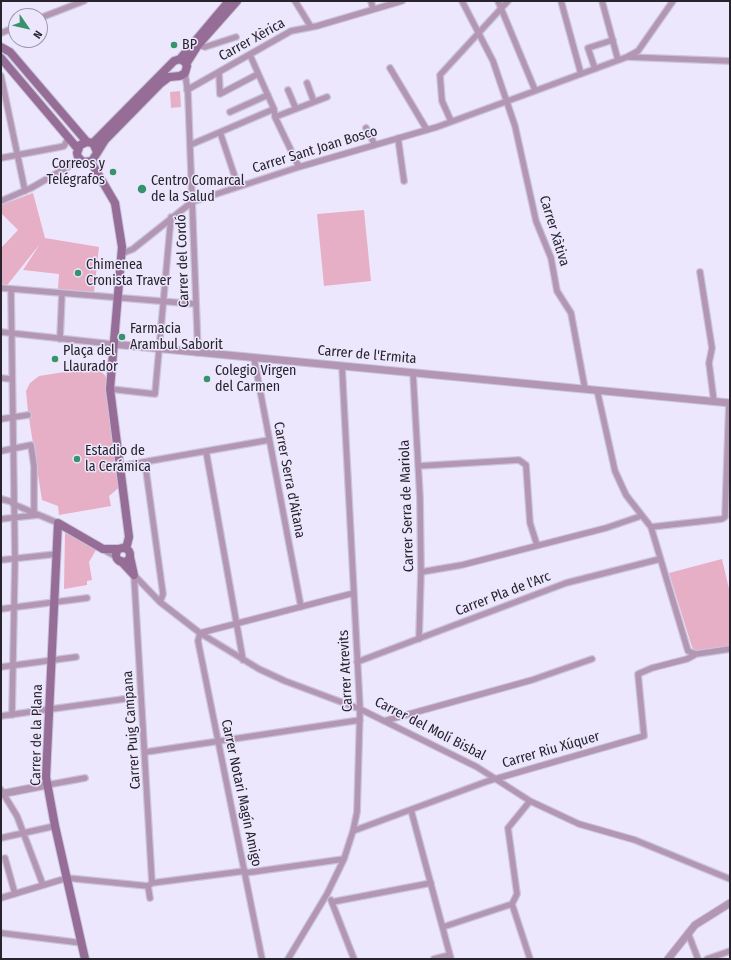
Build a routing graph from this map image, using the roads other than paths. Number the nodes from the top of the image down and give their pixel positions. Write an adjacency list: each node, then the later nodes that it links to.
1 (84, 1): 15 (street)
2 (229, 1): 27 (main road)
3 (237, 1): 20 (main road)
4 (295, 1): 16 (street)
5 (371, 1): 14 (street)
6 (402, 1): 14 (street, Carrer Xèrica)
7 (462, 1): 17 (street, Carrer Xàtiva)
8 (498, 1): 13 (street)
9 (508, 1): 13 (street)
10 (561, 1): 35 (street)
11 (602, 1): 19 (street)
12 (673, 1): 23 (street)
13 (501, 8): 17 (street); 42 (street)
14 (373, 9): 16 (street, Carrer Xèrica)
15 (48, 15)
16 (311, 27): 22 (street, Carrer Xèrica)
17 (478, 33): 45 (street, Carrer Xàtiva); 51 (street)
18 (236, 36): 20 (street)
19 (613, 40): 25 (street); 31 (street)
20 (198, 45): 27 (main road)
21 (1, 47): 29 (main road)
22 (250, 55): 32 (street, Carrer Xèrica); 34 (street)
23 (627, 57): 25 (street, Carrer Sant Joan Bosco); 26 (street)
24 (1, 58): 36 (main road)
25 (618, 60): 31 (street, Carrer Sant Joan Bosco)
26 (730, 60)
27 (183, 62): 28 (main road); 33 (main road)
28 (171, 66): 37 (main road); 57 (main road)
29 (24, 68): 36 (street); 57 (main road)
30 (390, 68): 53 (street)
31 (595, 69): 35 (street, Carrer Sant Joan Bosco)
32 (219, 72): 34 (street); 40 (street, Carrer Xèrica)
33 (185, 73): 37 (main road); 40 (street, Carrer del Cordó)
34 (258, 74): 43 (street)
35 (582, 74): 42 (street, Carrer Sant Joan Bosco)
36 (16, 75): 55 (main road)
37 (175, 75): 61 (main road)
38 (1, 76): 62 (street)
39 (307, 82): 46 (street)
40 (187, 90): 58 (street, Carrer del Cordó)
41 (288, 90): 48 (street)
42 (535, 90): 45 (street, Carrer Sant Joan Bosco)
43 (268, 95): 47 (street); 49 (street)
44 (327, 97): 46 (street)
45 (507, 101): 51 (street, Carrer Sant Joan Bosco); 93 (street, Carrer Xàtiva)
46 (314, 102): 48 (street)
47 (274, 109): 50 (street); 54 (street)
48 (296, 109): 50 (street)
49 (230, 112)
50 (275, 117): 66 (street)
51 (451, 121): 53 (street, Carrer Sant Joan Bosco)
52 (366, 128): 59 (street)
53 (427, 130): 56 (street, Carrer Sant Joan Bosco)
54 (220, 132): 58 (street); 68 (street)
55 (70, 137): 60 (main road); 62 (street)
56 (398, 138): 59 (street, Carrer Sant Joan Bosco); 67 (street)
57 (90, 143): 60 (main road); 61 (main road)
58 (190, 145): 71 (street, Carrer del Cordó)
59 (375, 145): 66 (street, Carrer Sant Joan Bosco)
60 (78, 149): 64 (main road)
61 (97, 152): 65 (main road)
62 (18, 155): 63 (street); 69 (street)
63 (1, 158)
64 (80, 160): 65 (main road); 69 (street)
65 (91, 162): 73 (main road)
66 (299, 167): 68 (street, Carrer Sant Joan Bosco)
67 (404, 181)
68 (238, 186): 71 (street, Carrer Sant Joan Bosco)
69 (25, 191): 70 (street)
70 (1, 201)
71 (192, 202): 72 (street, Carrer Sant Joan Bosco); 80 (street, Carrer del Cordó)
72 (171, 217): 73 (street, Carrer Sant Joan Bosco); 79 (street)
73 (121, 254): 78 (main road)
74 (700, 272): 95 (street)
75 (1, 288): 76 (street)
76 (11, 289): 77 (street); 82 (street)
77 (62, 293): 78 (street); 83 (street)
78 (117, 298): 79 (street); 84 (main road)
79 (164, 302): 80 (street); 85 (street)
80 (196, 304): 86 (street, Carrer del Cordó)
81 (1, 332): 82 (street, Carrer de l'Ermita)
82 (11, 334): 83 (street, Carrer de l'Ermita); 91 (street)
83 (60, 339): 84 (street, Carrer de l'Ermita)
84 (112, 344): 85 (street, Carrer de l'Ermita); 92 (main road)
85 (159, 349): 86 (street, Carrer de l'Ermita); 92 (street)
86 (198, 353): 87 (street, Carrer de l'Ermita)
87 (254, 358): 88 (street, Carrer de l'Ermita); 100 (street, Carrer Serra d'Aitana)
88 (342, 366): 89 (street, Carrer de l'Ermita); 124 (street, Carrer Atrevits)
89 (413, 372): 93 (street, Carrer de l'Ermita); 106 (street, Carrer Serra de Mariola)
90 (1, 378): 91 (street)
91 (11, 379): 98 (street)
92 (110, 389): 105 (main road)
93 (585, 389): 94 (street, Carrer de l'Ermita)
94 (597, 390): 95 (street, Carrer de l'Ermita); 111 (street)
95 (714, 402): 96 (street, Carrer de l'Ermita)
96 (730, 403): 115 (street)
97 (28, 415): 98 (street)
98 (12, 417): 99 (street); 101 (street)
99 (1, 419)
100 (269, 440): 103 (street); 129 (street, Carrer Serra d'Aitana)
101 (12, 449): 102 (street); 108 (street); 109 (street)
102 (1, 451)
103 (206, 451): 104 (street); 131 (street)
104 (145, 463): 105 (street); 127 (street)
105 (120, 466): 118 (main road)
106 (418, 466): 116 (street); 122 (street, Carrer Serra de Mariola)
107 (1, 499): 108 (street)
108 (13, 503): 109 (street); 113 (street)
109 (34, 512): 110 (street)
110 (40, 515): 113 (street); 114 (street)
111 (642, 516): 115 (street); 116 (street)
112 (1, 519): 113 (street)
113 (13, 519): 119 (street)
114 (58, 523): 117 (main road, Carrer de la Plana); 118 (main road)
115 (651, 527): 121 (street)
116 (537, 545): 122 (street)
117 (57, 554): 119 (street); 126 (main road, Carrer de la Plana)
118 (120, 554): 123 (main road, Carrer del Molí Bisbal); 123 (main road)
119 (14, 559): 120 (street); 128 (street)
120 (1, 560)
121 (660, 560): 133 (street, Carrer Pla de l'Arc); 135 (street)
122 (421, 572): 133 (street, Carrer Serra de Mariola)
123 (134, 576): 127 (street, Carrer del Molí Bisbal); 151 (street, Carrer Puig Campana)
124 (354, 593): 129 (street); 140 (street, Carrer Atrevits)
125 (87, 598): 126 (street)
126 (54, 602): 128 (street); 138 (main road, Carrer de la Plana)
127 (160, 602): 132 (street, Carrer del Molí Bisbal)
128 (13, 607): 130 (street); 141 (street)
129 (301, 607): 131 (street)
130 (1, 609)
131 (237, 623): 132 (street); 139 (street)
132 (200, 633): 139 (street, Carrer del Molí Bisbal); 150 (street, Carrer Notari Magín Amigo)
133 (419, 639): 140 (street, Carrer Pla de l'Arc)
134 (730, 649): 135 (street)
135 (696, 654): 153 (street, Carrer Riu Xúquer)
136 (76, 657): 138 (street)
137 (592, 659): 149 (street)
138 (52, 660): 141 (street); 145 (main road, Carrer de la Plana)
139 (243, 660): 144 (street, Carrer del Molí Bisbal)
140 (358, 662): 144 (street, Carrer Atrevits)
141 (13, 665): 142 (street); 146 (street)
142 (1, 667)
143 (124, 699): 145 (street)
144 (360, 709): 148 (street, Carrer Atrevits); 149 (street, Carrer del Molí Bisbal)
145 (49, 710): 146 (street); 154 (main road, Carrer de la Plana)
146 (12, 714): 147 (street)
147 (1, 716)
148 (360, 720): 150 (street); 159 (street, Carrer Atrevits)
149 (384, 721): 153 (street, Carrer del Molí Bisbal)
150 (218, 741): 151 (street); 164 (street, Carrer Notari Magín Amigo)
151 (146, 752): 169 (street, Carrer Puig Campana)
152 (85, 778): 154 (street)
153 (497, 779): 156 (street, Carrer del Molí Bisbal); 157 (street, Carrer Riu Xúquer)
154 (47, 785): 155 (street); 158 (main road, Carrer de la Plana)
155 (2, 793): 160 (street)
156 (530, 801): 166 (street, Carrer del Molí Bisbal); 176 (street)
157 (411, 810): 159 (street, Carrer Riu Xúquer); 167 (street)
158 (55, 826): 160 (street); 165 (main road, Carrer de la Plana)
159 (353, 831): 163 (street, Carrer Atrevits)
160 (24, 833): 161 (street); 168 (street)
161 (1, 838)
162 (5, 858): 170 (street)
163 (344, 860): 164 (street); 171 (street, Carrer Atrevits)
164 (245, 872): 169 (street); 184 (street, Carrer Notari Magín Amigo)
165 (67, 878): 168 (street); 169 (street); 180 (main road, Carrer de la Plana)
166 (730, 879)
167 (431, 883): 174 (street); 177 (street)
168 (43, 885): 170 (street)
169 (150, 885): 173 (street, Carrer Puig Campana)
170 (15, 894): 172 (street)
171 (327, 894): 174 (street); 185 (street, Carrer Atrevits)
172 (1, 898)
173 (150, 898)
174 (332, 902): 186 (street)
175 (730, 902): 179 (street)
176 (512, 904): 177 (street); 188 (street)
177 (443, 927): 182 (street)
178 (1, 933): 180 (street)
179 (688, 933): 189 (street); 190 (street)
180 (82, 943): 183 (main road, Carrer de la Plana)
181 (730, 951): 191 (street)
182 (450, 957): 187 (street)
183 (86, 959)
184 (262, 959)
185 (288, 959)
186 (354, 959)
187 (434, 959)
188 (530, 959)
189 (668, 959)
190 (698, 959)
191 (708, 959)

